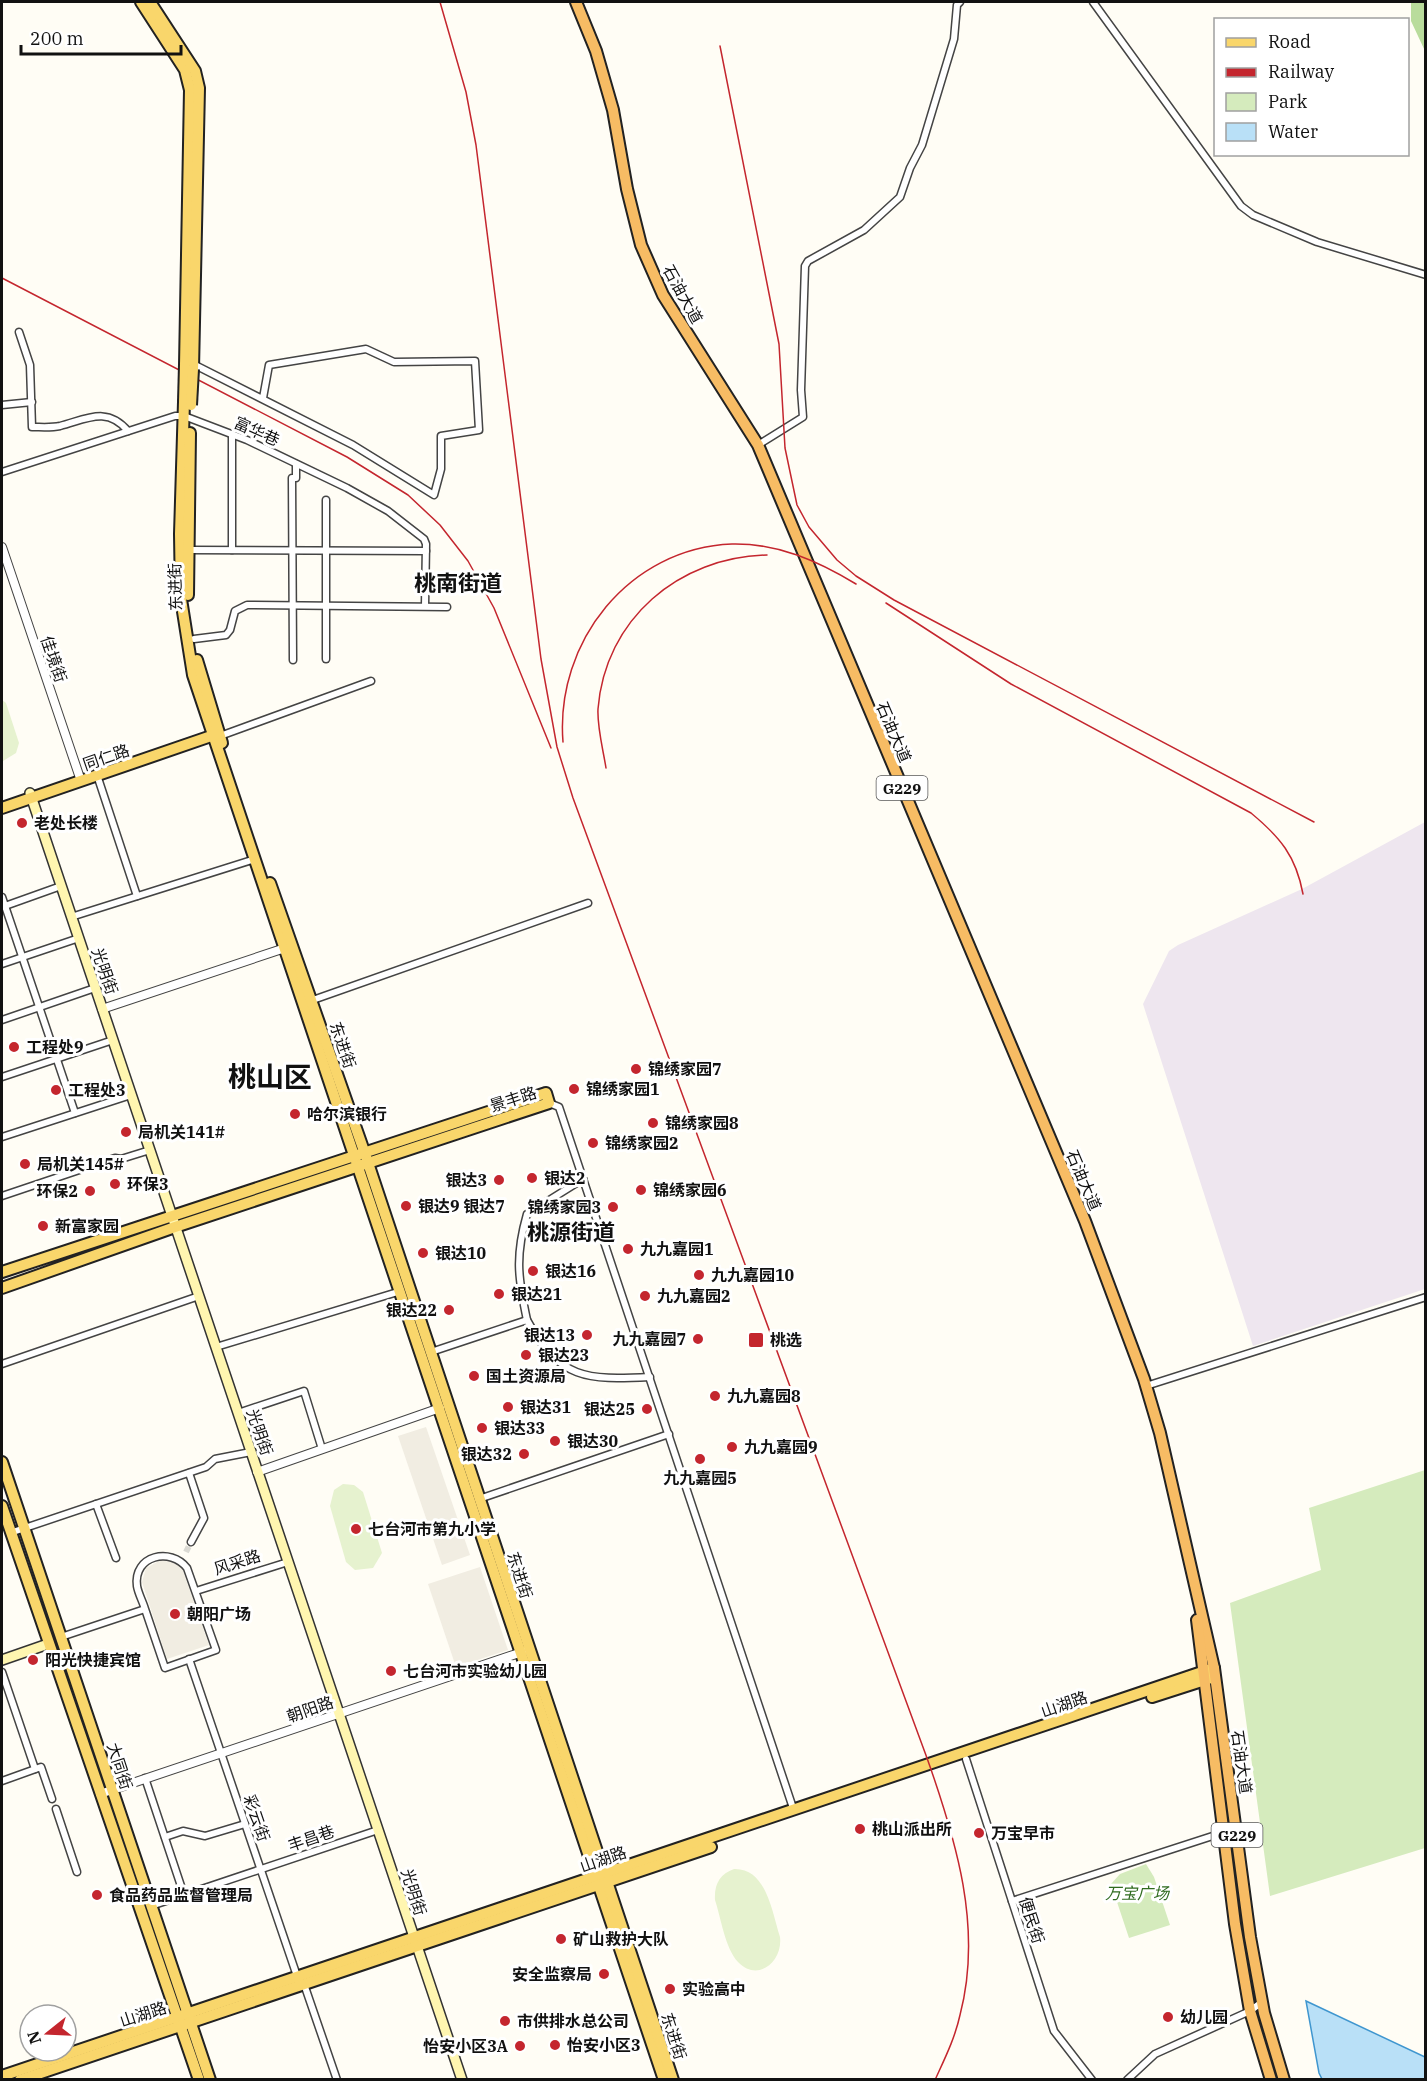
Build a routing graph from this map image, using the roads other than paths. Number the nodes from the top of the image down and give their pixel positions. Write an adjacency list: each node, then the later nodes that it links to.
1 (141, 2): 8 (main road, 东进街)
2 (150, 2): 8 (main road, 东进街)
3 (576, 2): 15 (highway, 石油大道 / G229)
4 (960, 2): 15 (street)
5 (1094, 2): 6 (street)
6 (1425, 275)
7 (19, 332): 10 (street)
8 (190, 366): 9 (street); 12 (main road, 东进街, bridge)
9 (263, 398): 9 (street)
10 (32, 402): 11 (street); 13 (street)
11 (2, 405)
12 (187, 418): 13 (street); 14 (street, 富华巷); 20 (main road, 东进街); 33 (main road, 东进街)
13 (128, 431): 17 (street)
14 (232, 434): 16 (street, 富华巷); 21 (street)
15 (758, 445): 77 (highway, 石油大道 / G229)
16 (296, 464): 22 (street); 24 (street, 富华巷)
17 (2, 472)
18 (326, 500): 23 (street)
19 (2, 547): 35 (street, 佳境街)
20 (189, 550): 21 (street); 29 (main road, 东进街)
21 (232, 550): 22 (street)
22 (292, 550): 23 (street); 25 (street)
23 (326, 550): 24 (street); 26 (street)
24 (426, 551): 27 (street)
25 (293, 605): 26 (street); 29 (street); 31 (street)
26 (326, 606): 27 (street); 30 (street)
27 (425, 606): 28 (street)
28 (447, 607)
29 (194, 639): 33 (main road, 东进街)
30 (326, 659)
31 (292, 660)
32 (370, 681): 33 (street)
33 (216, 733): 34 (main road, 同仁路); 35 (main road, 同仁路); 39 (main road, 东进街); 51 (main road, 东进街)
34 (97, 775): 35 (main road, 同仁路); 41 (street)
35 (80, 778): 36 (main road, 同仁路)
36 (31, 795): 37 (main road, 同仁路); 38 (main road, 同仁路); 40 (main road, 光明街)
37 (2, 803)
38 (2, 808)
39 (255, 859): 41 (street); 47 (main road, 东进街)
40 (61, 886): 44 (street); 45 (main road, 光明街)
41 (136, 896): 45 (street)
42 (2, 897): 44 (street)
43 (588, 903): 51 (street)
44 (5, 906): 48 (street)
45 (71, 917): 46 (main road, 光明街)
46 (79, 938): 48 (street); 50 (main road, 光明街)
47 (285, 948): 51 (main road, 东进街); 53 (street)
48 (21, 957): 49 (street); 52 (street)
49 (2, 964)
50 (95, 988): 52 (street); 53 (main road, 光明街)
51 (308, 1002): 63 (main road, 东进街)
52 (39, 1008): 54 (street); 56 (street)
53 (102, 1009): 55 (main road, 光明街)
54 (2, 1020)
55 (113, 1040): 56 (street); 58 (main road, 光明街)
56 (56, 1059): 57 (street); 60 (street)
57 (2, 1077)
58 (131, 1095): 60 (street); 62 (main road, 光明街)
59 (549, 1102): 63 (main road, 景丰路); 64 (street)
60 (75, 1113): 61 (street)
61 (2, 1137)
62 (150, 1150): 65 (street); 66 (main road, 光明街)
63 (362, 1160): 66 (main road, 景丰路); 69 (main road, 东进街); 74 (main road, 东进街)
64 (583, 1179): 72 (street); 76 (street)
65 (2, 1196)
66 (174, 1222): 67 (main road, 景丰路); 68 (main road, 景丰路); 70 (main road, 光明街)
67 (2, 1272)
68 (2, 1287)
69 (401, 1291): 73 (street); 78 (main road, 东进街)
70 (199, 1296): 73 (main road, 光明街); 75 (street)
71 (1425, 1297): 77 (street)
72 (527, 1320): 74 (street); 76 (street)
73 (216, 1347): 79 (main road, 光明街)
74 (430, 1352): 86 (main road, 东进街)
75 (2, 1365)
76 (650, 1377): 80 (street)
77 (1146, 1386): 96 (highway, 石油大道 / G229)
78 (440, 1408): 81 (street); 101 (main road, 东进街)
79 (238, 1413): 81 (street); 82 (main road, 光明街)
80 (669, 1434): 86 (street); 117 (street)
81 (322, 1449): 84 (street)
82 (251, 1452): 84 (main road, 光明街); 85 (street)
83 (2, 1462): 90 (main road, 大同街)
84 (258, 1472): 95 (main road, 光明街)
85 (189, 1473): 87 (street); 91 (street)
86 (479, 1499): 101 (main road, 东进街)
87 (96, 1504): 90 (street); 93 (street)
88 (2, 1506): 89 (main road, 大同街)
89 (6, 1528): 90 (street); 100 (main road, 大同街)
90 (24, 1528): 99 (main road, 大同街)
91 (191, 1542)
92 (186, 1552): 94 (street)
93 (116, 1558)
94 (182, 1560): 97 (street); 98 (street)
95 (288, 1562): 97 (street, 风采路); 107 (main road, 光明街)
96 (1195, 1590): 105 (highway, 石油大道 / G229); 106 (highway, 石油大道 / G229)
97 (196, 1591): 102 (street)
98 (145, 1609): 99 (street); 102 (street)
99 (62, 1637): 113 (main road, 大同街)
100 (48, 1644): 103 (main road); 114 (main road, 大同街)
101 (525, 1651): 107 (street, 朝阳路); 124 (main road, 东进街)
102 (189, 1659): 108 (street, 彩云街)
103 (2, 1660)
104 (2, 1672): 110 (street)
105 (1215, 1672): 106 (main road, 山湖路); 130 (highway, 石油大道 / G229)
106 (1203, 1676): 109 (main road, 山湖路); 117 (main road, 山湖路); 120 (highway, 石油大道 / G229)
107 (339, 1713): 108 (street, 朝阳路); 119 (main road, 光明街)
108 (221, 1753): 111 (street, 朝阳路); 118 (street, 彩云街)
109 (966, 1759): 124 (main road, 山湖路); 126 (street, 便民街)
110 (34, 1769): 112 (street); 115 (street)
111 (145, 1778): 113 (street, 朝阳路); 121 (street)
112 (2, 1781)
113 (112, 1789): 114 (street, 朝阳路); 127 (main road, 大同街)
114 (100, 1794): 132 (main road, 大同街)
115 (52, 1799)
116 (56, 1809): 123 (street)
117 (794, 1811): 124 (main road, 山湖路)
118 (245, 1824): 121 (street); 122 (street, 彩云街)
119 (378, 1830): 122 (street, 丰昌巷); 128 (main road, 光明街)
120 (1225, 1832): 126 (street); 131 (highway, 石油大道 / G229)
121 (165, 1837): 125 (street)
122 (260, 1869): 125 (street, 丰昌巷); 129 (street, 彩云街)
123 (77, 1872)
124 (602, 1880): 128 (main road, 山湖路); 139 (main road, 东进街); 140 (main road, 东进街)
125 (184, 1895): 127 (street, 丰昌巷)
126 (1012, 1901): 141 (street, 便民街)
127 (151, 1907): 132 (main road, 大同街)
128 (415, 1942): 129 (main road, 山湖路); 138 (main road, 光明街)
129 (300, 1982): 132 (main road, 山湖路); 137 (street, 彩云街)
130 (1262, 2002): 131 (street); 144 (highway, 石油大道 / G229)
131 (1250, 2011): 142 (street); 143 (highway, 石油大道 / G229)
132 (183, 2021): 134 (main road, 山湖路); 135 (main road, 大同街); 136 (main road, 大同街)
133 (2, 2076): 134 (main road, 山湖路)
134 (26, 2076)
135 (199, 2079)
136 (210, 2079)
137 (337, 2079)
138 (462, 2079)
139 (664, 2079)
140 (672, 2079)
141 (1092, 2079)
142 (1126, 2079)
143 (1272, 2079)
144 (1284, 2079)

